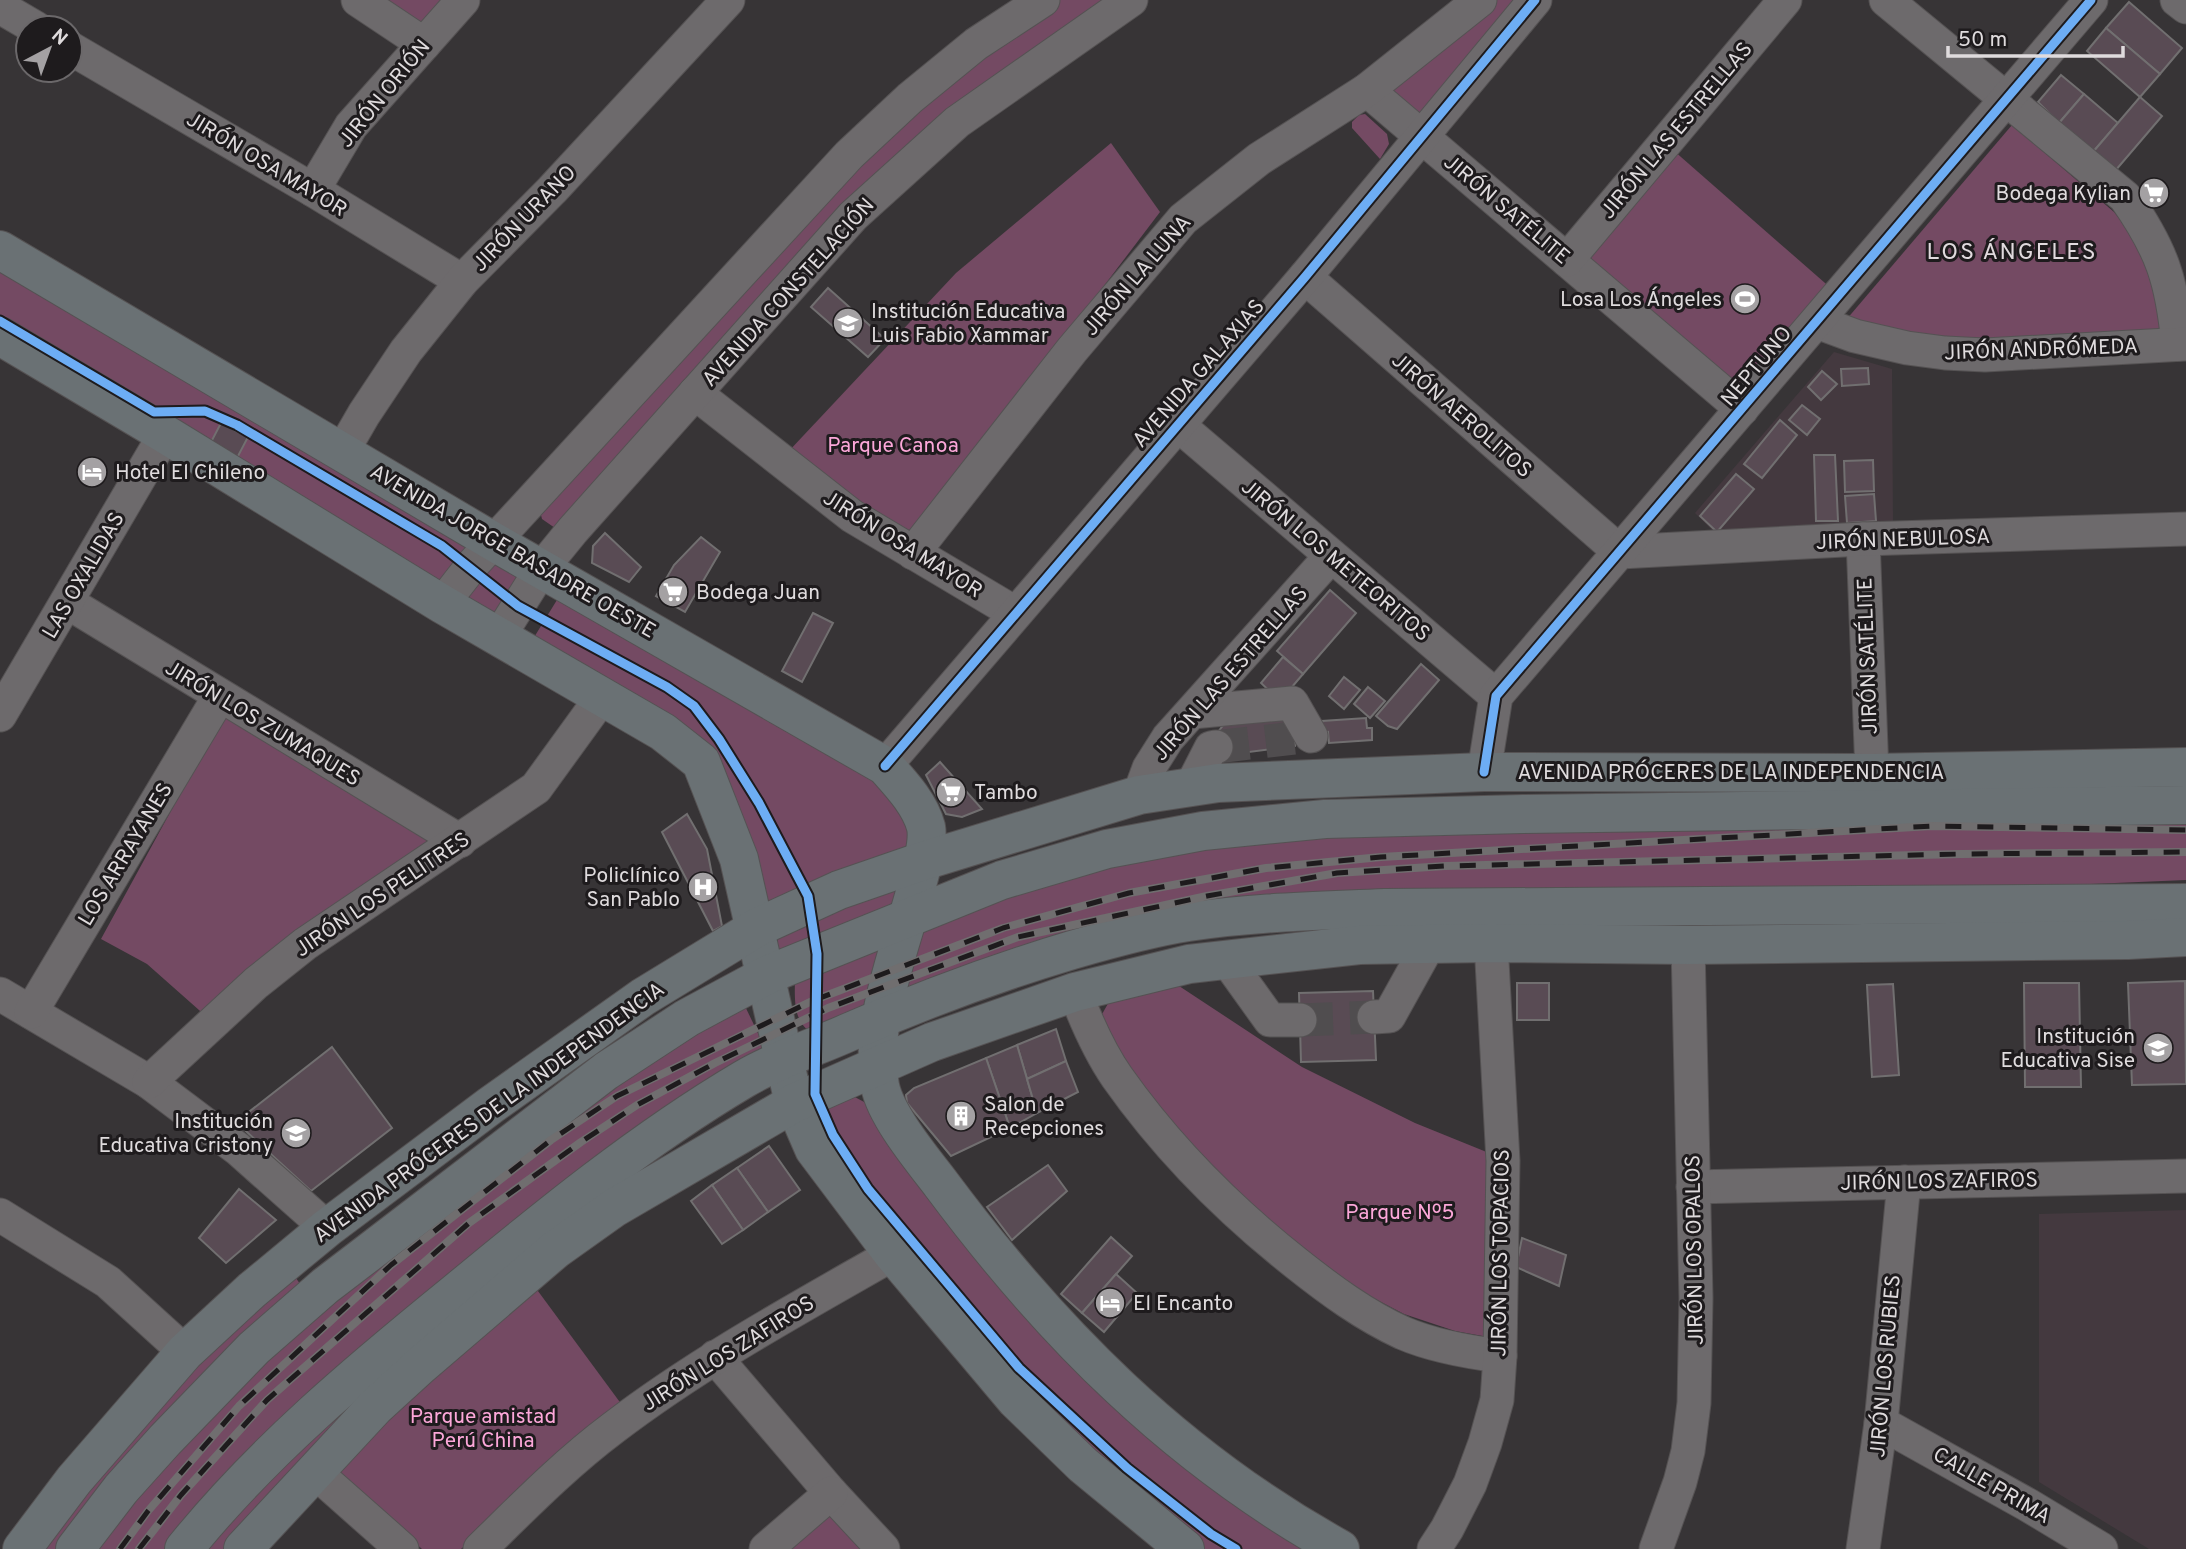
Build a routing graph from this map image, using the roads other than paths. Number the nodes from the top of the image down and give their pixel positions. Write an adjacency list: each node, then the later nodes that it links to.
1 (358, 0): 13 (street)
2 (463, 0): 13 (street, JIRÓN ORIÓN)
3 (728, 0): 22 (street, JIRÓN URANO)
4 (1043, 0): 33 (street)
5 (1130, 0): 26 (street, AVENIDA CONSTELACIÓN)
6 (1480, 0): 15 (street, JIRÓN LA LUNA)
7 (1535, 0): 17 (street, AVENIDA GALAXIAS)
8 (1785, 0): 20 (street, JIRÓN LAS ESTRELLAS)
9 (1886, 0): 16 (street)
10 (2091, 0): 16 (street, NEPTUNO)
11 (2177, 0): 12 (street)
12 (2186, 7)
13 (424, 44): 18 (street, JIRÓN ORIÓN)
14 (84, 56): 18 (street, JIRÓN OSA MAYOR)
15 (1367, 90): 17 (street, JIRÓN SATÉLITE); 35 (street, JIRÓN LA LUNA)
16 (2008, 98): 23 (street, NEPTUNO); 25 (street)
17 (1422, 137): 20 (street, JIRÓN SATÉLITE); 21 (street, AVENIDA GALAXIAS)
18 (313, 190): 22 (street, JIRÓN OSA MAYOR)
19 (0, 250): 30 (main road, AVENIDA JORGE BASADRE OESTE)
20 (1567, 260): 27 (street, JIRÓN SATÉLITE)
21 (1305, 277): 28 (street, AVENIDA GALAXIAS); 34 (street, JIRÓN AEROLITOS)
22 (462, 281): 30 (street, JIRÓN URANO)
23 (1817, 322): 25 (street, JIRÓN ANDRÓMEDA); 27 (street, NEPTUNO)
24 (1, 339): 29 (main road)
25 (2182, 344)
26 (695, 393): 35 (street, JIRÓN OSA MAYOR); 37 (street, AVENIDA CONSTELACIÓN)
27 (1742, 409): 34 (street, NEPTUNO)
28 (1177, 424): 36 (street, JIRÓN LOS METEORITOS); 40 (street, AVENIDA GALAXIAS)
29 (165, 434): 38 (street, LAS OXALIDAS); 39 (main road)
30 (342, 452): 33 (main road, AVENIDA JORGE BASADRE OESTE)
31 (2186, 529): 32 (street, JIRÓN NEBULOSA)
32 (1863, 539): 34 (street, JIRÓN NEBULOSA); 51 (street, JIRÓN SATÉLITE)
33 (494, 542): 37 (main road, AVENIDA JORGE BASADRE OESTE); 39 (street)
34 (1620, 552): 42 (street, NEPTUNO)
35 (913, 553): 40 (street, JIRÓN OSA MAYOR)
36 (1331, 556): 42 (street, JIRÓN LOS METEORITOS); 45 (street, JIRÓN LAS ESTRELLAS)
37 (542, 568): 41 (street, AVENIDA CONSTELACIÓN); 48 (main road, AVENIDA JORGE BASADRE OESTE)
38 (67, 602): 43 (street, JIRÓN LOS ZUMAQUES); 46 (street, LAS OXALIDAS)
39 (442, 604): 41 (main road)
40 (1015, 613): 48 (street, AVENIDA GALAXIAS)
41 (498, 638): 44 (main road)
42 (1496, 696): 50 (street)
43 (219, 697): 56 (street, JIRÓN LOS ZUMAQUES); 69 (street, LOS ARRAYANES)
44 (602, 697): 56 (street, JIRÓN LOS PELITRES); 60 (main road)
45 (1192, 712): 52 (street); 54 (street, JIRÓN LAS ESTRELLAS)
46 (0, 715)
47 (1216, 747): 53 (street)
48 (885, 766): 57 (main road, AVENIDA JORGE BASADRE OESTE)
49 (2186, 767): 51 (main road, AVENIDA PRÓCERES DE LA INDEPENDENCIA)
50 (1484, 772): 51 (main road, AVENIDA PRÓCERES DE LA INDEPENDENCIA); 52 (main road, AVENIDA PRÓCERES DE LA INDEPENDENCIA)
51 (1872, 773)
52 (1346, 778): 53 (main road, AVENIDA PRÓCERES DE LA INDEPENDENCIA)
53 (1191, 787): 54 (main road, AVENIDA PRÓCERES DE LA INDEPENDENCIA)
54 (1139, 795): 57 (main road, AVENIDA PRÓCERES DE LA INDEPENDENCIA)
55 (2186, 804): 59 (main road, AVENIDA PRÓCERES DE LA INDEPENDENCIA)
56 (460, 842): 75 (street, JIRÓN LOS PELITRES)
57 (923, 861): 59 (main road, AVENIDA JORGE BASADRE OESTE); 60 (main road, AVENIDA PRÓCERES DE LA INDEPENDENCIA)
58 (2186, 903): 71 (main road)
59 (909, 916): 66 (main road, AVENIDA PRÓCERES DE LA INDEPENDENCIA); 71 (main road, AVENIDA JORGE BASADRE OESTE)
60 (756, 928): 66 (main road); 81 (main road, AVENIDA PRÓCERES DE LA INDEPENDENCIA)
61 (2186, 937): 64 (main road)
62 (1491, 943): 63 (main road); 64 (main road); 84 (street, JIRÓN LOS TOPACIOS)
63 (1429, 944): 65 (main road); 70 (street)
64 (1688, 945): 79 (street, JIRÓN LOS OPALOS)
65 (1227, 960): 67 (main road); 72 (street)
66 (767, 975): 73 (main road); 90 (main road, AVENIDA PRÓCERES DE LA INDEPENDENCIA)
67 (1075, 992): 74 (main road); 84 (street)
68 (0, 994): 69 (street)
69 (31, 1012): 75 (street)
70 (1374, 1017)
71 (881, 1018): 73 (main road); 74 (main road, AVENIDA JORGE BASADRE OESTE)
72 (1300, 1020)
73 (783, 1060): 76 (main road); 91 (main road)
74 (877, 1065): 76 (main road); 98 (main road, AVENIDA JORGE BASADRE OESTE)
75 (149, 1082): 81 (street)
76 (794, 1103): 82 (main road); 87 (main road)
77 (2186, 1176): 78 (street, JIRÓN LOS ZAFIROS)
78 (1904, 1182): 79 (street, JIRÓN LOS ZAFIROS); 86 (street, JIRÓN LOS RUBIES)
79 (1693, 1187): 100 (street, JIRÓN LOS OPALOS)
80 (5, 1228): 83 (street)
81 (327, 1228): 83 (main road, AVENIDA PRÓCERES DE LA INDEPENDENCIA)
82 (892, 1254): 85 (street, JIRÓN LOS ZAFIROS); 97 (main road)
83 (185, 1352): 89 (main road, AVENIDA PRÓCERES DE LA INDEPENDENCIA)
84 (1500, 1356): 99 (street, JIRÓN LOS TOPACIOS)
85 (715, 1357): 88 (street); 94 (street, JIRÓN LOS ZAFIROS)
86 (1881, 1423): 101 (street, JIRÓN LOS RUBIES); 102 (street, CALLE PRIMA)
87 (315, 1472): 92 (main road); 93 (street)
88 (831, 1493): 95 (street); 96 (street)
89 (22, 1549)
90 (75, 1549)
91 (184, 1549)
92 (243, 1549)
93 (402, 1549)
94 (480, 1549)
95 (766, 1549)
96 (883, 1549)
97 (1185, 1549)
98 (1340, 1549)
99 (1434, 1549)
100 (1656, 1549)
101 (1863, 1549)
102 (2101, 1549)

